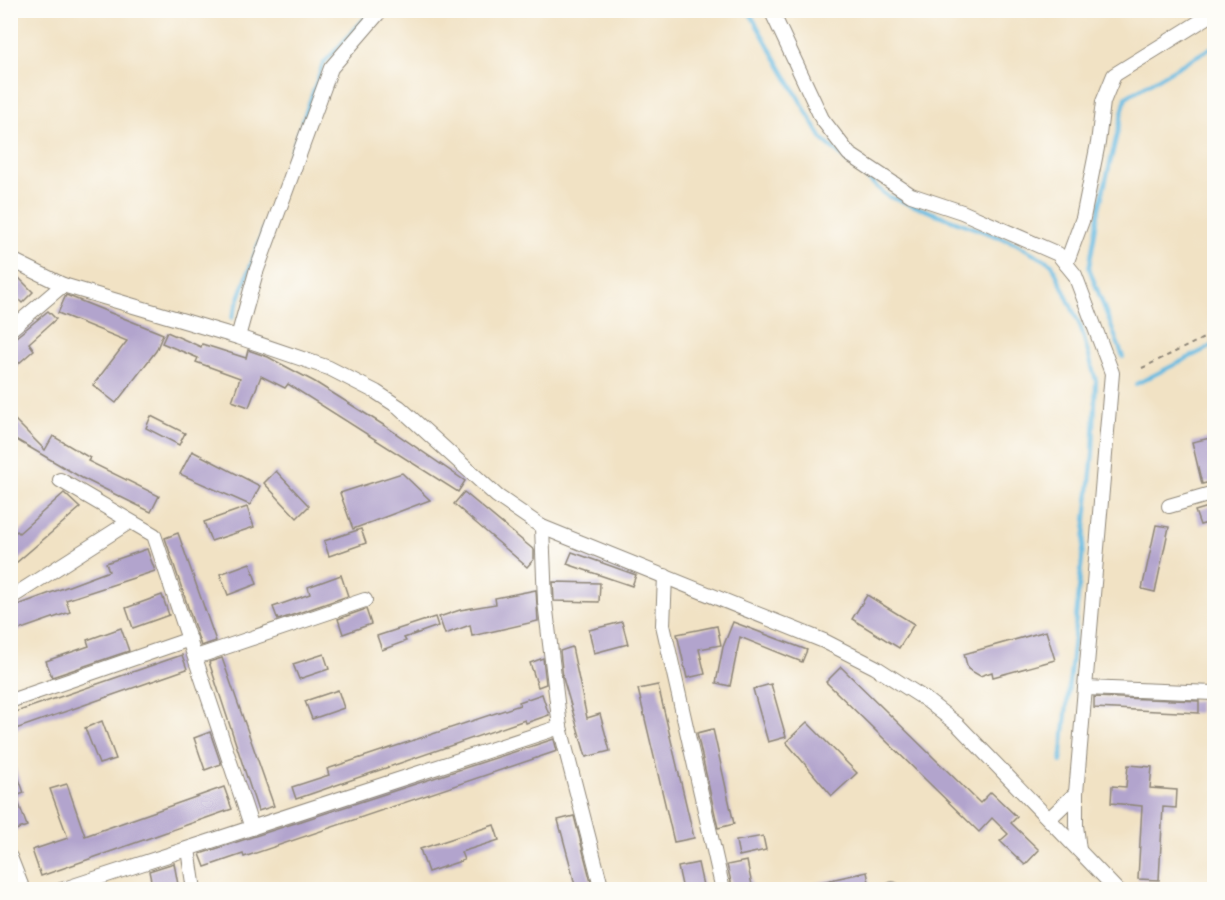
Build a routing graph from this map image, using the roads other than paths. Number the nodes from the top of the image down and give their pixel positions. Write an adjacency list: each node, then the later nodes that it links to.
1 (381, 10): 8 (street)
2 (771, 10): 5 (street)
3 (1215, 13): 5 (street)
4 (10, 259): 6 (street)
5 (1066, 264): 19 (street)
6 (63, 285): 7 (street); 8 (street)
7 (10, 330)
8 (238, 337): 13 (street)
9 (60, 480): 12 (street)
10 (1215, 493): 11 (street)
11 (1169, 506)
12 (129, 522): 15 (street); 17 (street)
13 (542, 527): 14 (street); 22 (street)
14 (664, 576): 24 (street); 33 (street)
15 (10, 598)
16 (365, 600): 18 (street)
17 (190, 639): 18 (street); 21 (street)
18 (196, 657): 25 (street)
19 (1085, 688): 20 (street); 23 (street)
20 (1215, 693)
21 (10, 702)
22 (561, 727): 25 (street); 32 (street)
23 (1076, 793): 24 (street); 27 (street)
24 (1050, 818): 27 (street)
25 (252, 828): 26 (street)
26 (188, 849): 30 (street); 31 (street)
27 (1079, 850): 34 (street)
28 (10, 857): 29 (street)
29 (23, 890)
30 (61, 890)
31 (194, 890)
32 (602, 890)
33 (723, 890)
34 (1117, 890)

